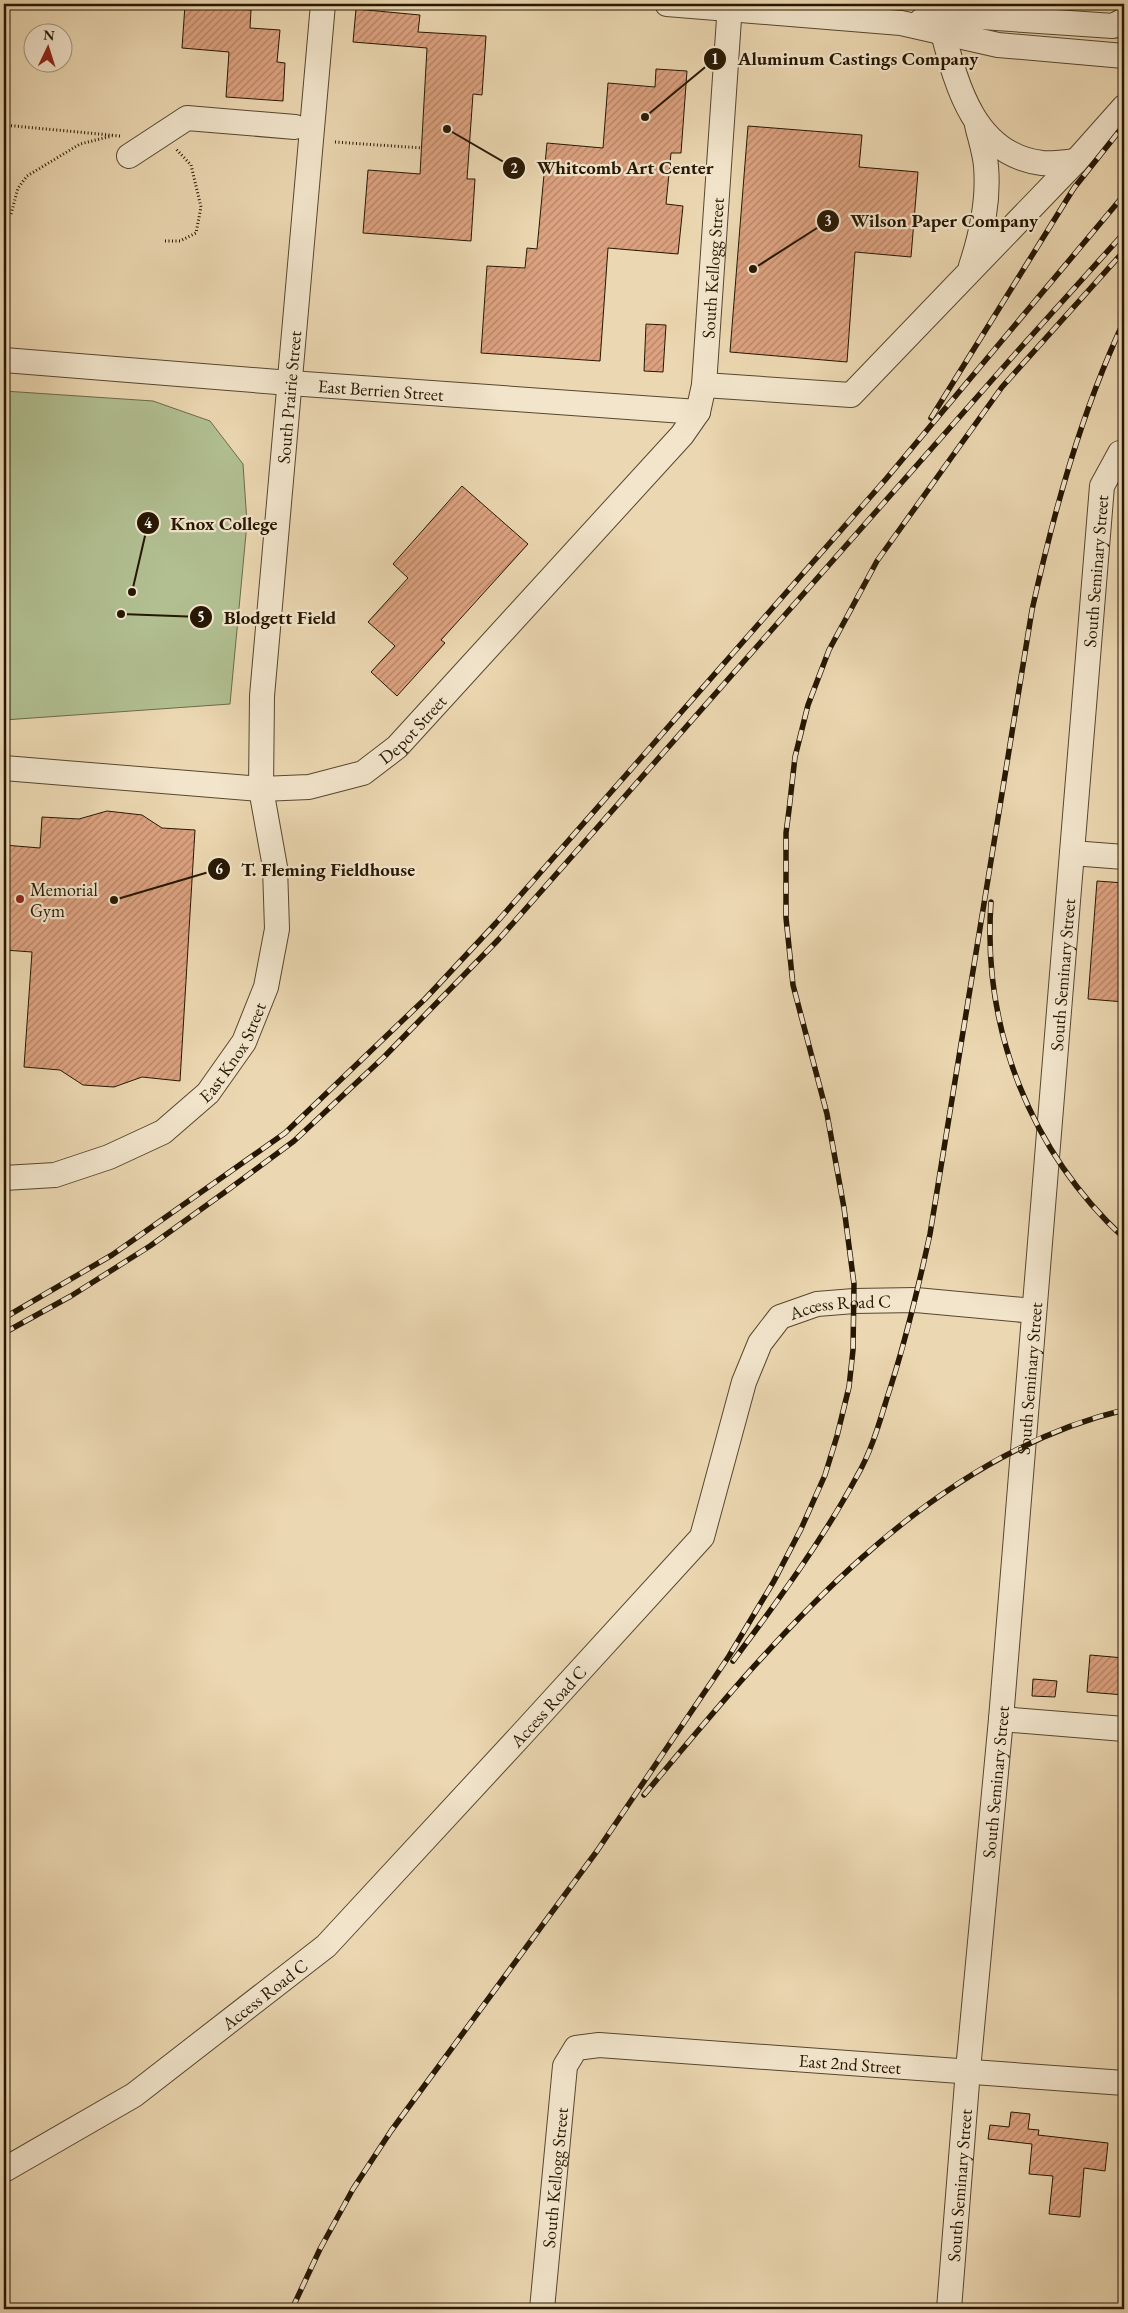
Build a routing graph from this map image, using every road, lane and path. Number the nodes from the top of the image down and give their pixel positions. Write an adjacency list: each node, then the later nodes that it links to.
1 (323, 4): 19 (street, South Prairie Street)
2 (667, 4): 3 (street)
3 (730, 6): 5 (street); 20 (street, South Kellogg Street)
4 (1124, 20): 5 (street)
5 (901, 23): 6 (street)
6 (943, 33): 7 (street); 9 (street)
7 (1124, 56)
8 (1124, 107): 15 (street)
9 (976, 123): 15 (street); 17 (street)
10 (294, 126): 14 (street)
11 (115, 136): 16 (path)
12 (336, 142): 13 (path)
13 (422, 148)
14 (129, 156)
15 (1076, 161): 17 (street)
16 (11, 214)
17 (970, 271): 20 (street)
18 (4, 360): 19 (street, East Berrien Street)
19 (290, 383): 21 (street, East Berrien Street); 24 (street, South Prairie Street)
20 (704, 385): 21 (street, South Kellogg Street)
21 (698, 412): 24 (street, Depot Street)
22 (1122, 453): 25 (street, South Seminary Street)
23 (4, 768): 24 (street, Depot Street)
24 (262, 789): 27 (street, East Knox Street)
25 (1072, 853): 26 (street); 28 (street, South Seminary Street)
26 (1124, 857)
27 (4, 1178)
28 (1034, 1311): 29 (street, South Seminary Street); 34 (street, Access Road C)
29 (1001, 1719): 30 (street); 32 (street, South Seminary Street)
30 (1124, 1729)
31 (576, 2048): 32 (street, East 2nd Street); 35 (street, South Kellogg Street)
32 (968, 2070): 33 (street, East 2nd Street); 36 (street, South Seminary Street)
33 (1124, 2083)
34 (4, 2170)
35 (542, 2309)
36 (949, 2309)

